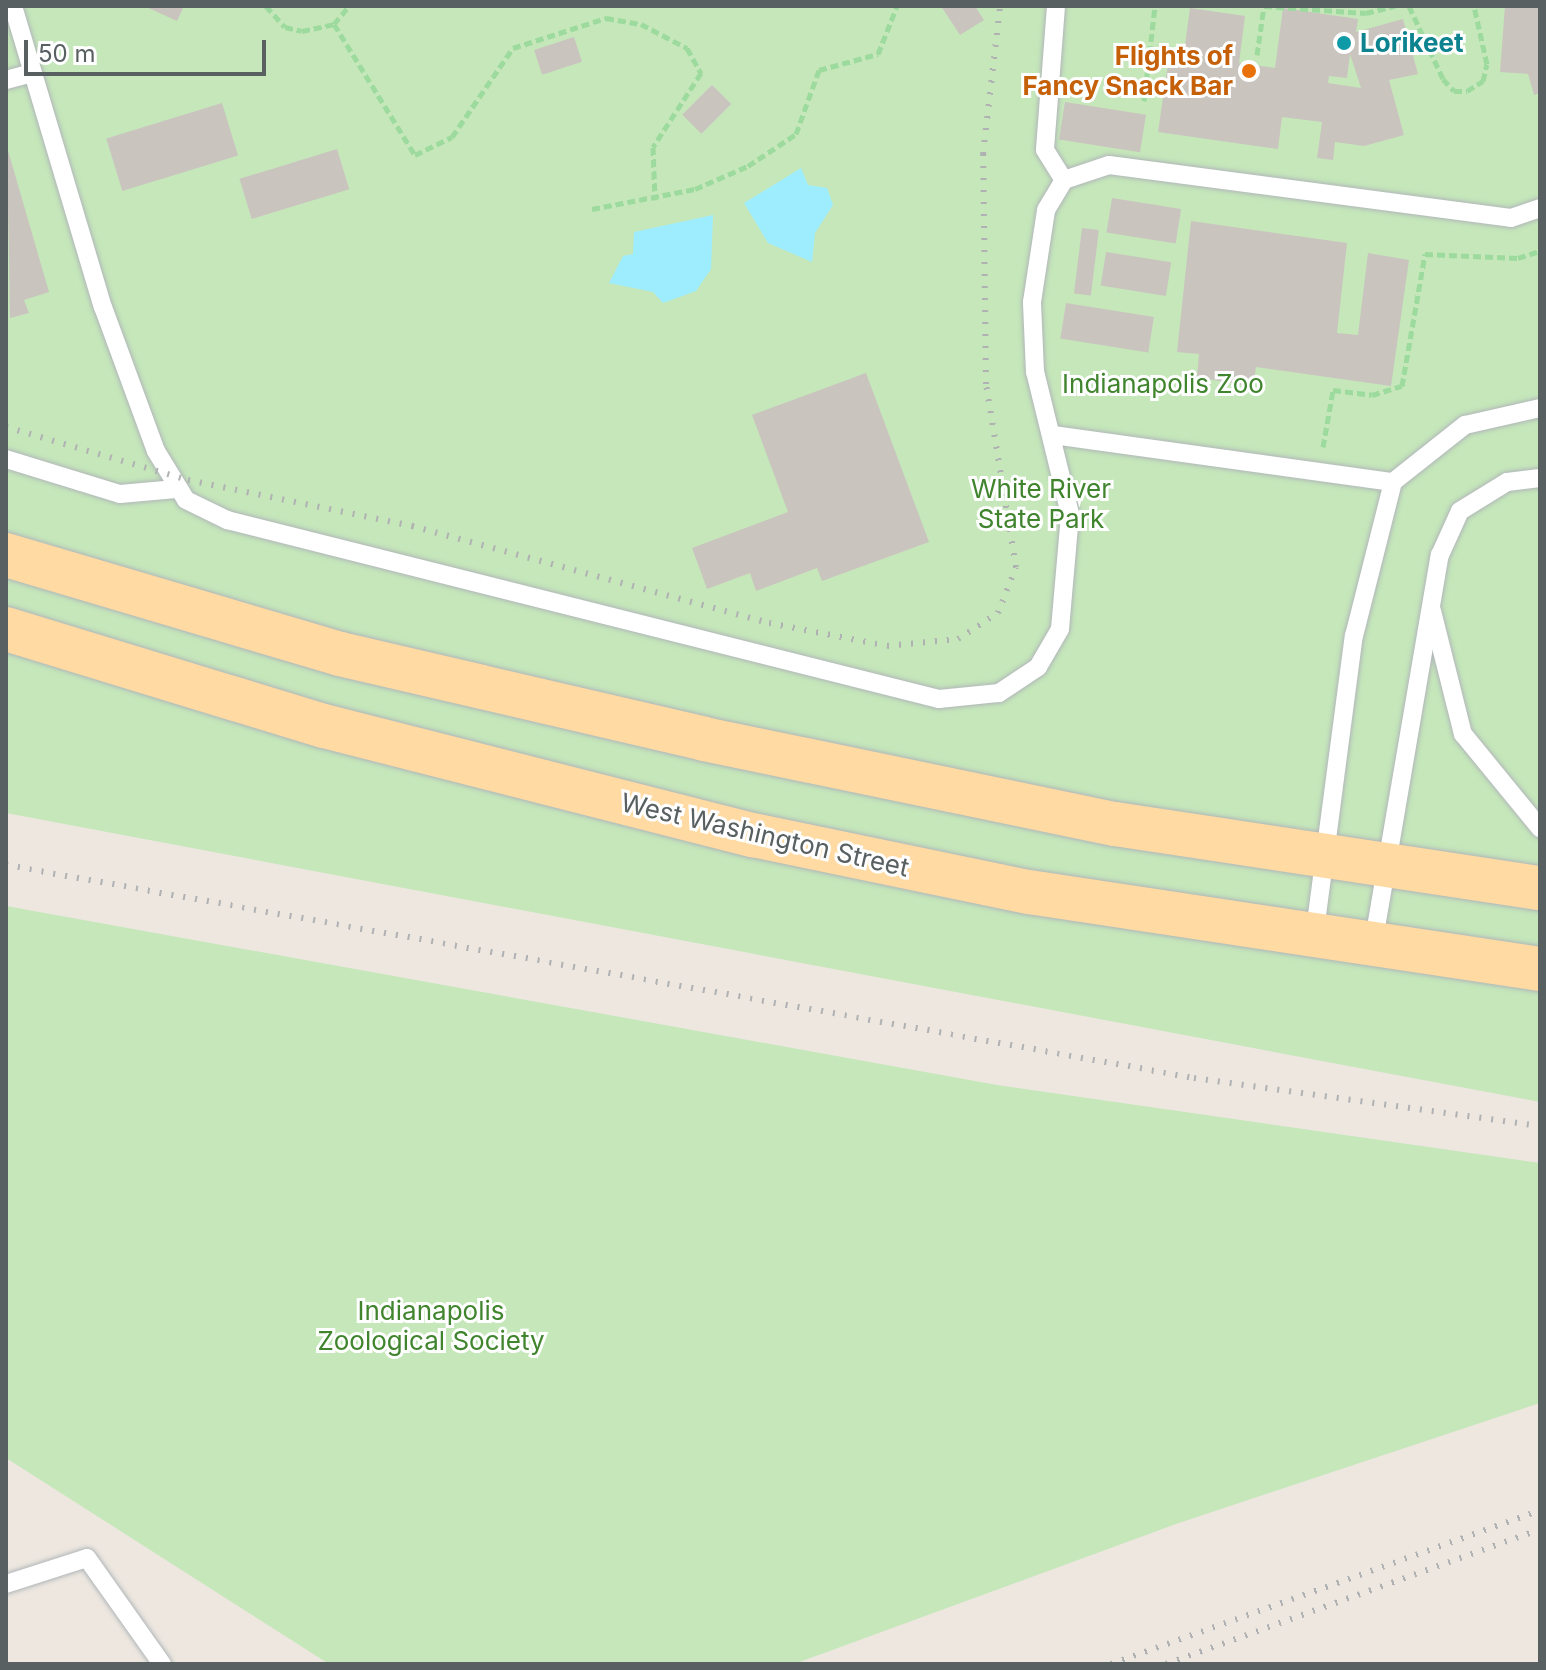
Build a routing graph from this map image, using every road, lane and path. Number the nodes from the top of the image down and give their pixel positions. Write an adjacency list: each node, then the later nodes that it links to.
1 (13, 6): 13 (lane)
2 (266, 6): 11 (path)
3 (349, 6): 11 (path)
4 (897, 6): 17 (path)
5 (1056, 6): 16 (lane)
6 (1155, 6): 15 (path)
7 (1264, 6): 8 (path); 12 (path)
8 (1395, 6)
9 (1409, 6): 10 (path)
10 (1474, 6)
11 (334, 24): 17 (path)
12 (1257, 55)
13 (32, 73): 14 (lane); 27 (lane)
14 (6, 80)
15 (1144, 101)
16 (1064, 180): 18 (lane); 22 (lane)
17 (655, 200): 19 (path)
18 (1540, 208)
19 (592, 209)
20 (1540, 251): 23 (path)
21 (1540, 408): 26 (lane)
22 (1053, 435): 26 (lane); 27 (lane)
23 (1310, 445)
24 (6, 459): 27 (lane)
25 (1540, 478): 29 (lane)
26 (1393, 482): 32 (lane)
27 (176, 489)
28 (6, 555): 32 (main road)
29 (1429, 599): 31 (lane); 33 (lane)
30 (6, 629): 35 (main road, West Washington Street)
31 (1540, 828)
32 (1325, 859): 33 (main road); 35 (lane)
33 (1383, 869): 34 (main road); 36 (lane)
34 (1540, 888)
35 (1314, 939): 36 (main road, West Washington Street)
36 (1373, 948): 37 (main road, West Washington Street)
37 (1540, 969)
38 (6, 1584): 39 (lane)
39 (162, 1664)

